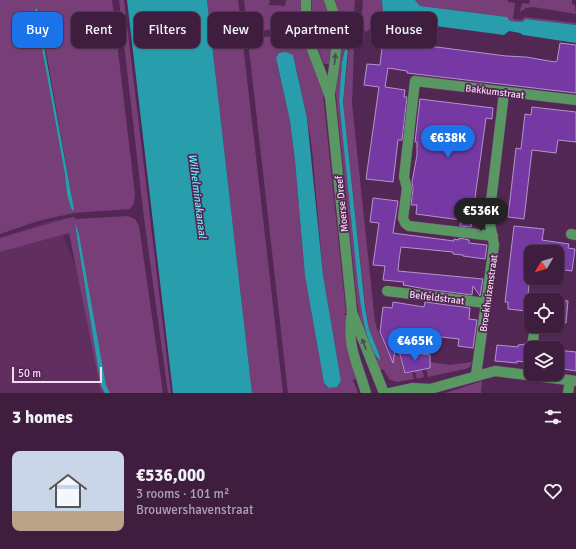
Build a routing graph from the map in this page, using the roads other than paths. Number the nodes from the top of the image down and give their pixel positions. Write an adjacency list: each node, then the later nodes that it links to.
1 (306, 0): 4 (street, Moerse Dreef)
2 (329, 0): 4 (street, Moerse Dreef, one-way to 2)
3 (504, 92): 5 (street, Bakkumstraat); 6 (street, Broekhuizenstraat); 6 (street, Bakkumstraat)
4 (330, 97): 9 (street, Moerse Dreef)
5 (576, 100)
6 (493, 236): 8 (street, Broekhuizenstraat)
7 (387, 291): 8 (street, Belfeldstraat)
8 (486, 303): 11 (street, Broekhuizenstraat)
9 (352, 312): 14 (street, Moerse Dreef); 15 (street, Moerse Dreef, one-way to 9)
10 (524, 374): 11 (street)
11 (476, 375): 13 (street)
12 (573, 381): 17 (street)
13 (427, 391): 16 (street)
14 (366, 393)
15 (384, 393)
16 (390, 393)
17 (568, 393)

